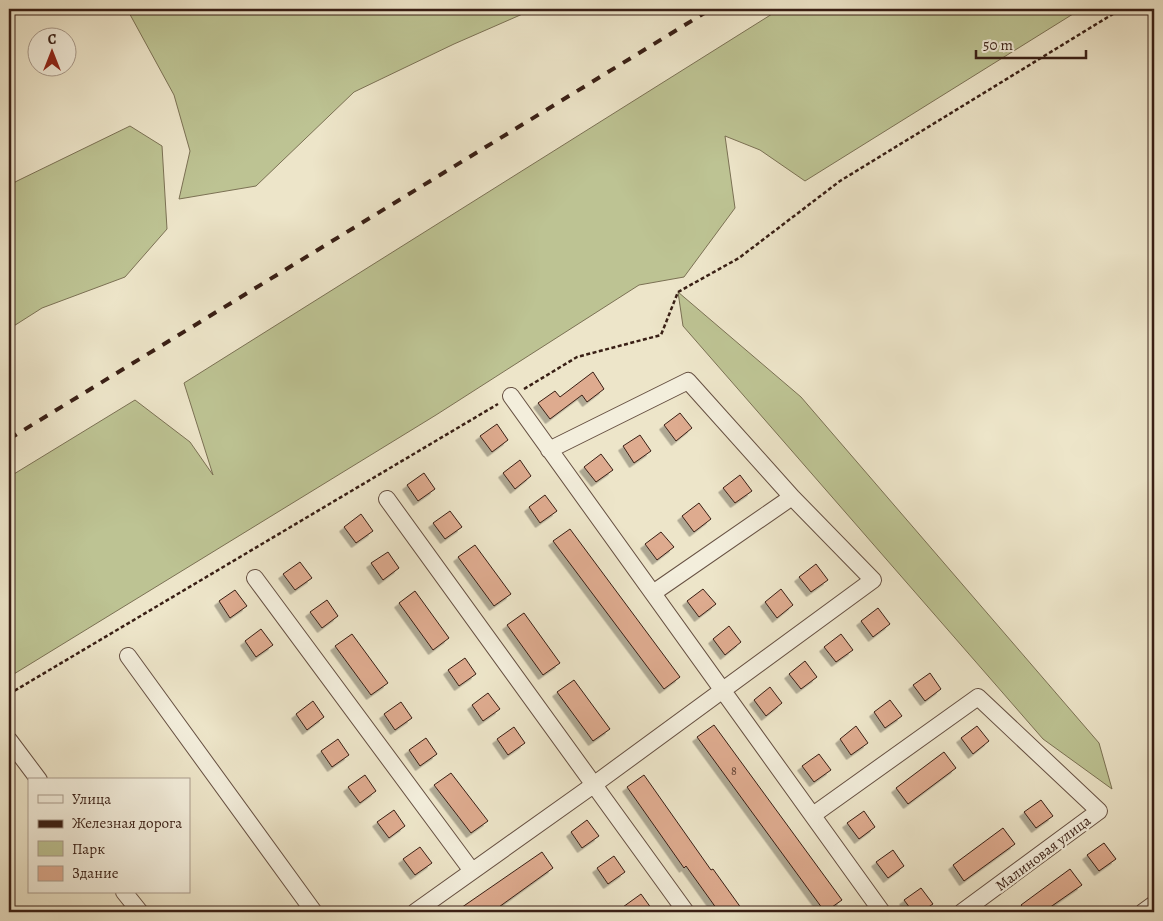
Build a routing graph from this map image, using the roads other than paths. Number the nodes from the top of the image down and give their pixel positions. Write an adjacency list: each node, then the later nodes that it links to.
1 (511, 396): 2 (street)
2 (549, 450): 3 (street); 6 (street)
3 (792, 497): 6 (street); 8 (street)
4 (387, 499): 11 (street)
5 (255, 578): 13 (street)
6 (653, 593): 8 (street)
7 (128, 656): 17 (street)
8 (722, 690): 11 (street); 12 (street)
9 (9, 740): 10 (street)
10 (38, 778)
11 (592, 786): 13 (street); 19 (street)
12 (813, 815): 20 (street); 21 (street, Малиновая улица)
13 (472, 871): 18 (street)
14 (126, 894): 16 (street)
15 (1154, 904): 22 (street)
16 (140, 912)
17 (314, 912)
18 (415, 912)
19 (686, 912)
20 (882, 912)
21 (962, 912)
22 (1143, 912)

